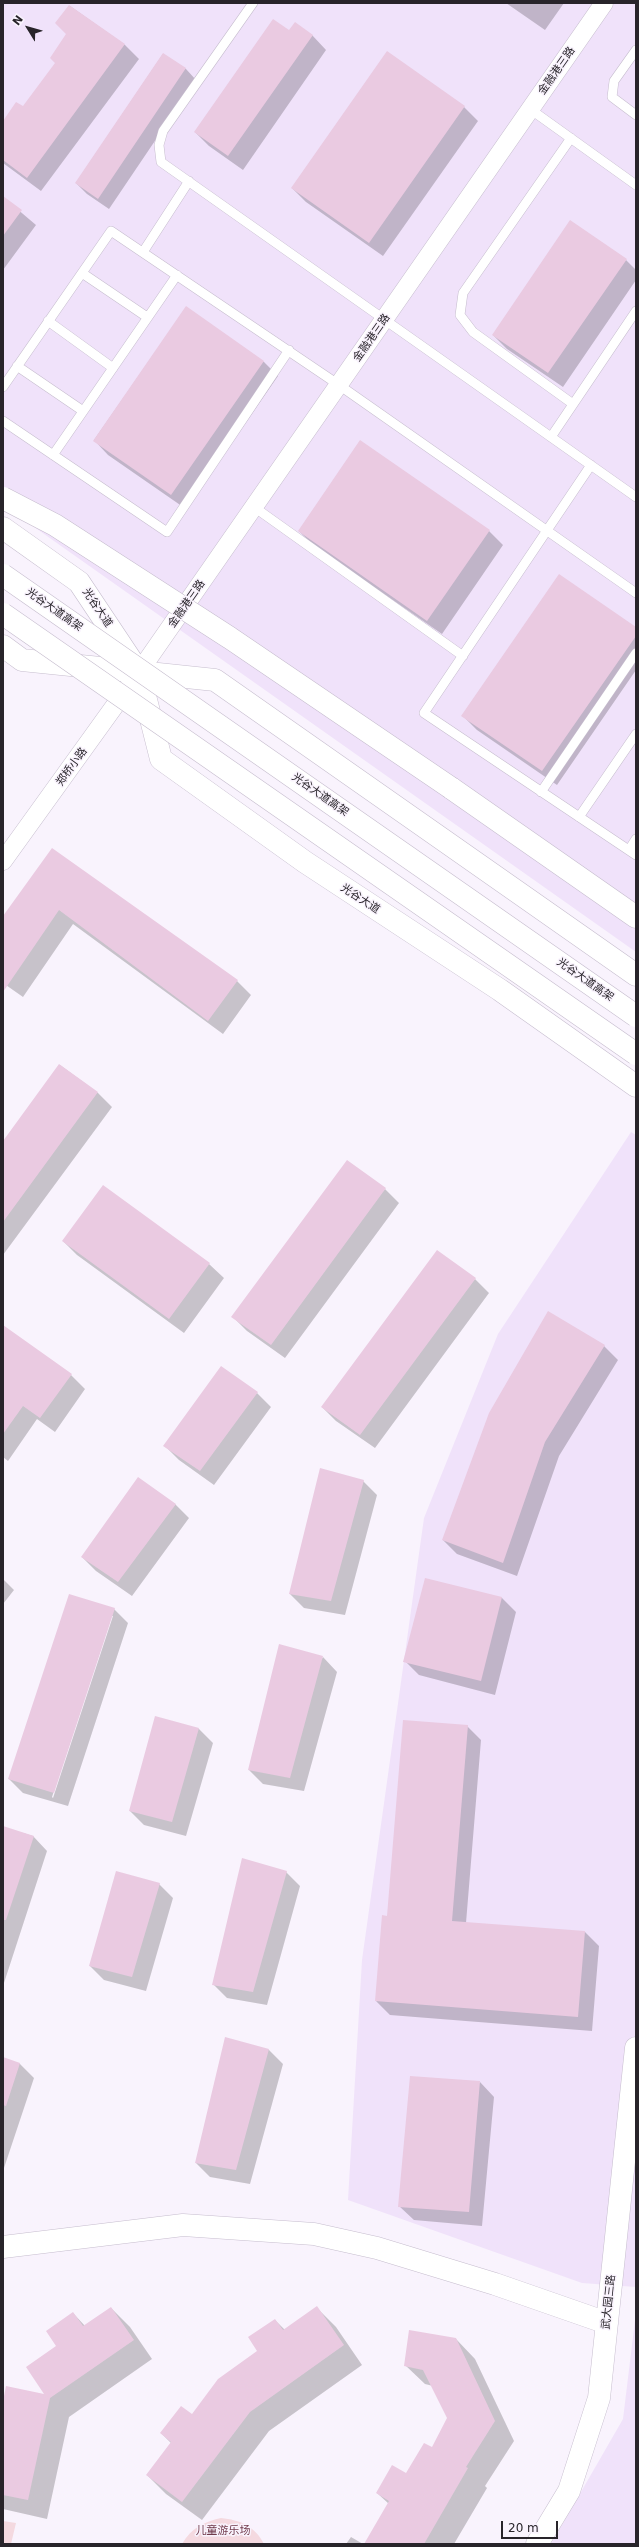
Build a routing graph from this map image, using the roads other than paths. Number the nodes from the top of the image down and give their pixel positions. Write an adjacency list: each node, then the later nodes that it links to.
1 (253, 3): 7 (lane)
2 (604, 3): 4 (street, 金融港三路)
3 (636, 50): 5 (lane)
4 (530, 109): 6 (lane); 14 (street, 金融港三路)
5 (636, 115)
6 (570, 138): 8 (lane); 21 (lane)
7 (189, 181): 9 (lane); 14 (lane)
8 (636, 184)
9 (143, 252): 10 (lane); 11 (lane)
10 (82, 273): 13 (lane); 15 (lane)
11 (177, 275): 13 (lane); 16 (lane)
12 (636, 311): 21 (lane)
13 (148, 317): 18 (lane)
14 (385, 320): 19 (street, 金融港三路); 24 (lane)
15 (48, 321): 17 (lane); 18 (lane)
16 (289, 350): 19 (lane); 25 (lane)
17 (18, 366): 20 (lane); 22 (lane)
18 (112, 368): 22 (lane)
19 (339, 385): 29 (street, 金融港三路); 31 (lane)
20 (3, 387)
21 (573, 404): 24 (lane)
22 (83, 411): 25 (lane)
23 (3, 421): 25 (lane)
24 (550, 437): 26 (lane)
25 (53, 455)
26 (591, 465): 27 (lane); 31 (lane)
27 (636, 497)
28 (3, 498): 45 (main road, bridge)
29 (254, 507): 37 (lane); 38 (street, 金融港三路)
30 (3, 528): 38 (main road, 光谷大道)
31 (547, 531): 33 (lane); 37 (lane)
32 (3, 575): 47 (main road, 光谷大道高架, bridge)
33 (636, 593)
34 (3, 614): 48 (main road, bridge)
35 (3, 646): 38 (main road)
36 (636, 653): 40 (lane)
37 (463, 656): 40 (lane)
38 (140, 672): 44 (street, 郑桥小路); 46 (main road); 49 (main road, 光谷大道)
39 (636, 734): 41 (lane)
40 (541, 792): 41 (lane)
41 (578, 817): 43 (lane)
42 (636, 839): 43 (lane)
43 (632, 852)
44 (3, 861)
45 (636, 918)
46 (636, 975)
47 (636, 1016)
48 (636, 1054)
49 (636, 1086)
50 (636, 2048): 52 (main road, 武大园三路)
51 (3, 2247): 52 (main road)
52 (607, 2323): 53 (main road, 武大园三路)
53 (538, 2544)

